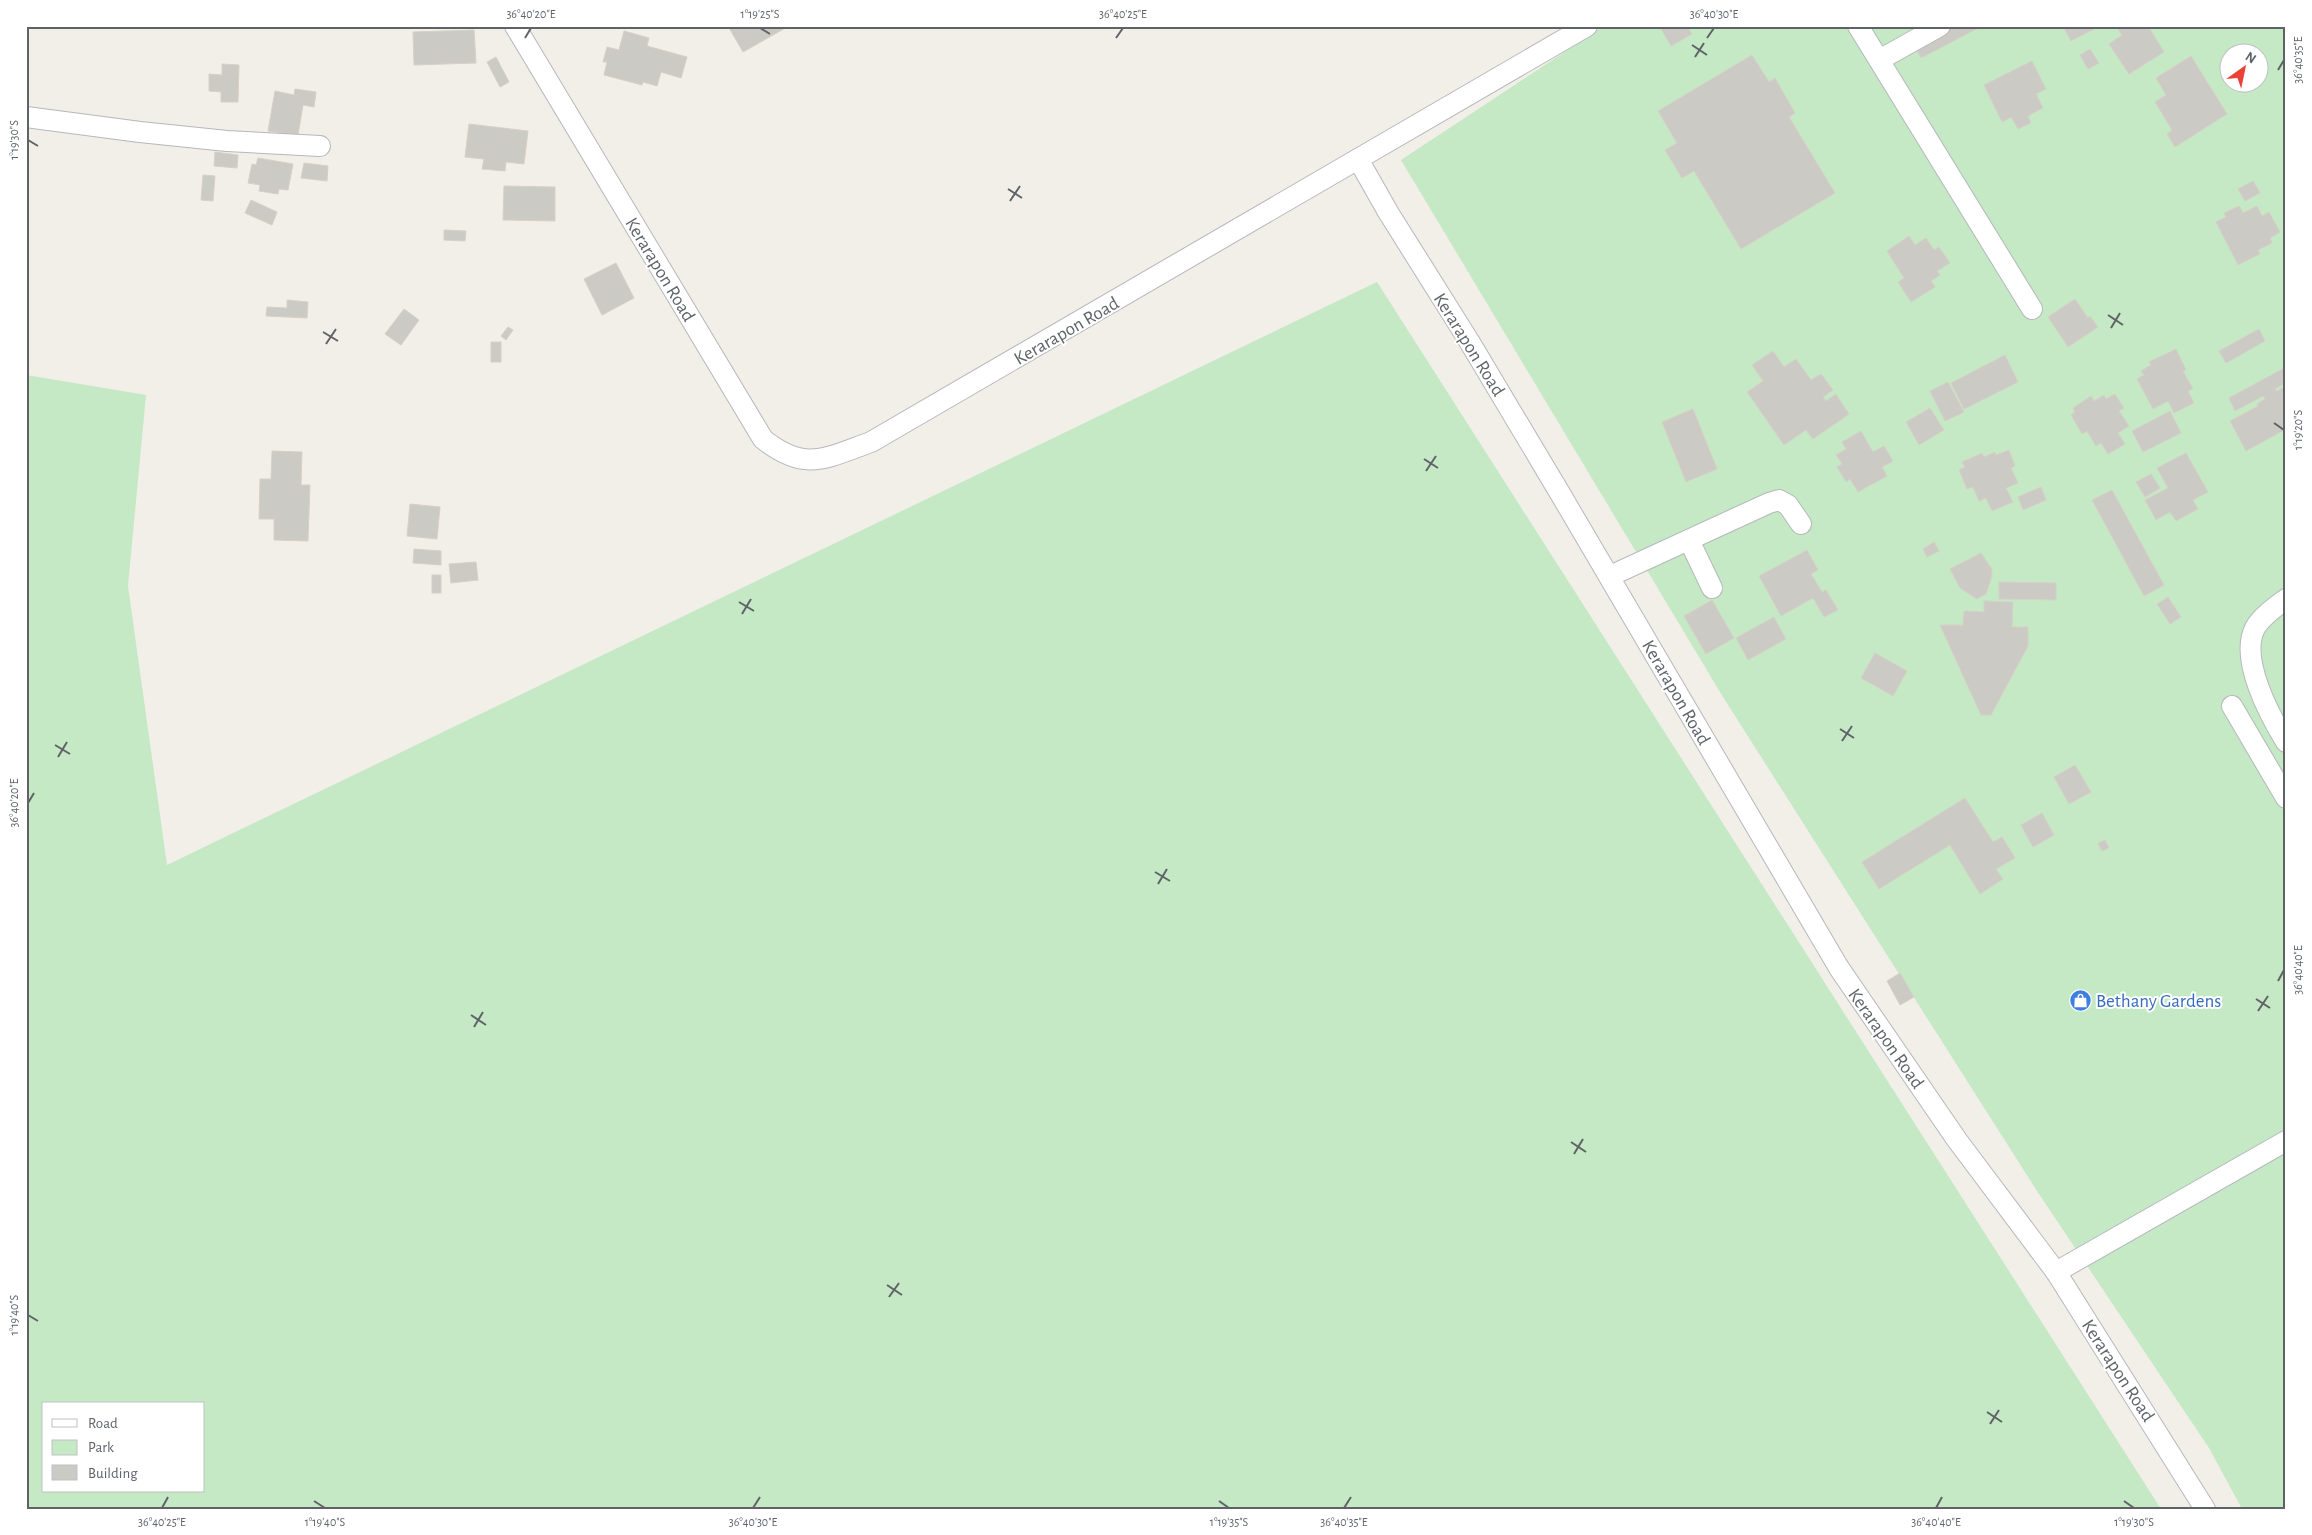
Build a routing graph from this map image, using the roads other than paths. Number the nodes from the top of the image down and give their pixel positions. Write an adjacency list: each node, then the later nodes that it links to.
1 (515, 26): 8 (street, Kerarapon Road)
2 (1587, 26): 8 (street)
3 (1858, 26): 5 (street)
4 (1940, 26): 5 (street)
5 (1879, 60): 9 (street)
6 (26, 117): 7 (street)
7 (320, 146)
8 (1358, 159): 12 (street, Kerarapon Road)
9 (2032, 309)
10 (1800, 524): 11 (street)
11 (1689, 540): 12 (street); 13 (street)
12 (1610, 576): 19 (street, Kerarapon Road)
13 (1712, 588)
14 (2286, 599): 16 (street)
15 (2232, 706): 17 (street)
16 (2286, 742)
17 (2286, 798)
18 (2286, 1141): 19 (street)
19 (2056, 1272): 20 (street, Kerarapon Road)
20 (2205, 1509)

